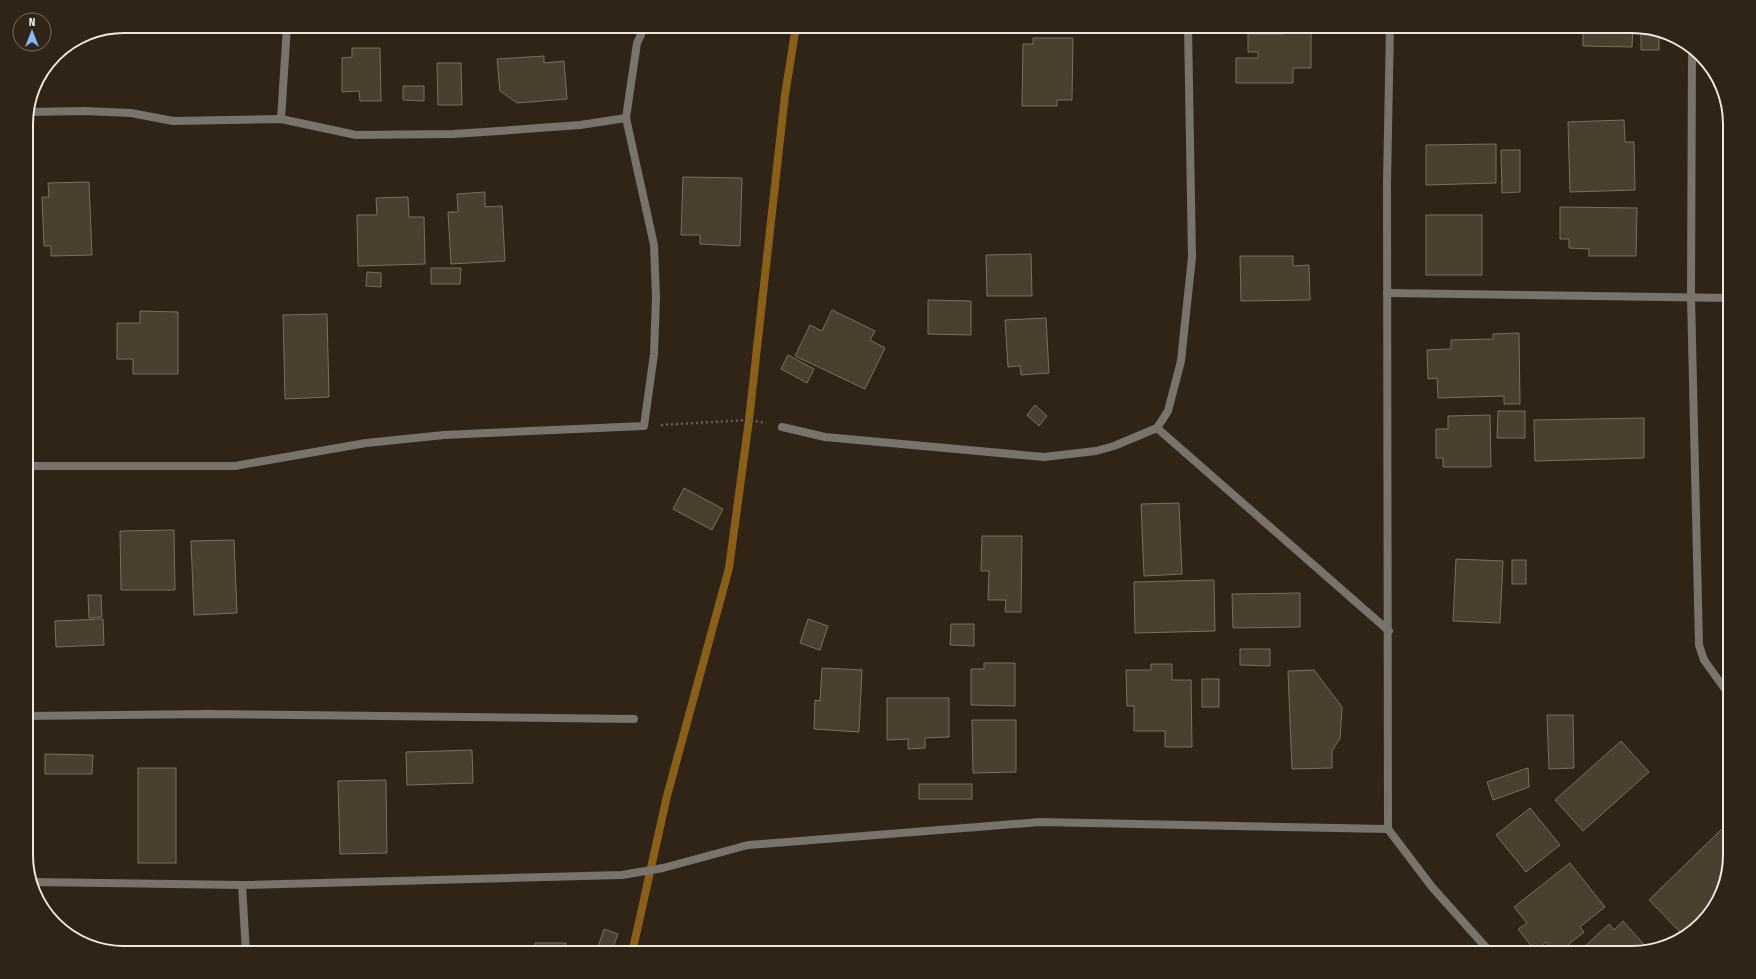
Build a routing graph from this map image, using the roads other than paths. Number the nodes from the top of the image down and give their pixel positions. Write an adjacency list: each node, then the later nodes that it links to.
1 (287, 33): 8 (street)
2 (642, 33): 7 (street)
3 (1188, 33): 13 (street)
4 (1390, 33): 9 (street)
5 (1692, 56): 10 (street)
6 (34, 112): 8 (street)
7 (626, 118): 8 (street); 14 (street)
8 (281, 120)
9 (1387, 293): 10 (street); 15 (street)
10 (1691, 296): 11 (street); 16 (street)
11 (1723, 298)
12 (782, 427): 13 (street)
13 (1157, 428): 15 (street)
14 (33, 466)
15 (1389, 631): 19 (street)
16 (1723, 686)
17 (33, 716): 18 (street)
18 (634, 719)
19 (1388, 829): 21 (street); 23 (street)
20 (37, 882): 21 (street)
21 (242, 885): 22 (street)
22 (246, 946)
23 (1485, 946)

